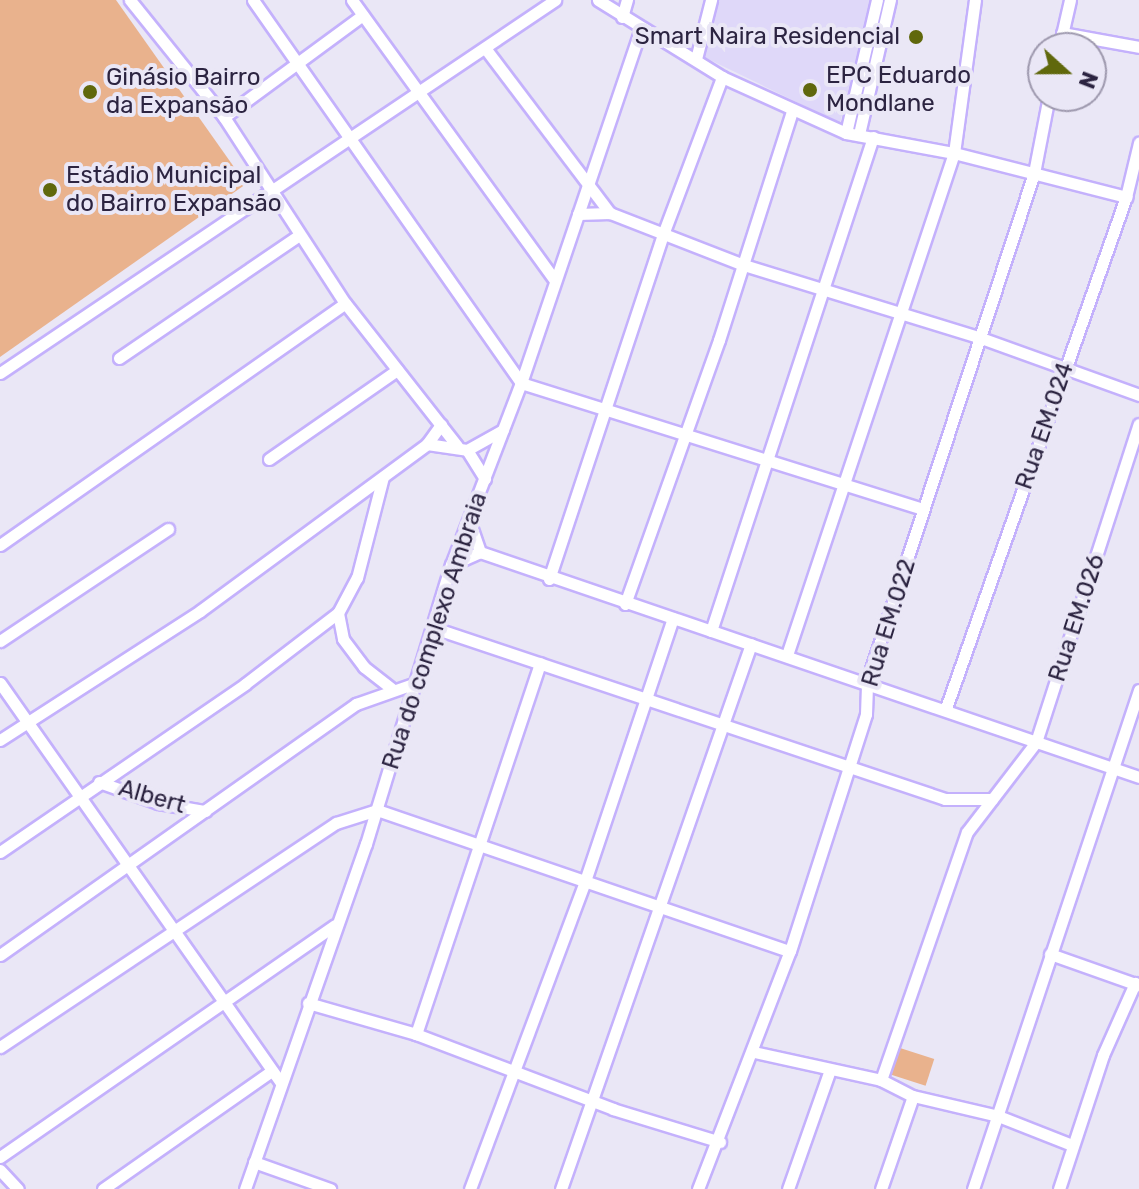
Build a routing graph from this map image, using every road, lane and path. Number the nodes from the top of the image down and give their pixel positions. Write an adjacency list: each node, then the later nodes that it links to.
1 (130, 0): 25 (street)
2 (253, 0): 20 (street)
3 (352, 0): 12 (street)
4 (555, 0): 18 (street)
5 (598, 0): 13 (street)
6 (627, 0): 13 (street)
7 (711, 0): 19 (street)
8 (877, 0): 26 (street)
9 (890, 0): 26 (street)
10 (975, 0): 30 (street)
11 (1070, 0): 15 (street)
12 (363, 15): 20 (street); 22 (street)
13 (622, 17): 14 (street)
14 (641, 29): 19 (street); 32 (street, Rua do complexo Ambraia)
15 (1062, 32)
16 (1107, 41): 17 (street)
17 (1139, 47)
18 (485, 48): 22 (street); 32 (street)
19 (696, 59): 21 (street)
20 (299, 63): 25 (street); 27 (street)
21 (722, 77): 23 (street); 38 (street)
22 (419, 90): 27 (street); 40 (street)
23 (792, 111): 26 (street); 39 (street)
24 (1046, 112): 31 (street, Rua EM.022)
25 (224, 117): 33 (street)
26 (852, 133): 28 (street)
27 (349, 137): 33 (street); 49 (street)
28 (873, 137): 30 (street); 41 (street)
29 (1139, 143): 34 (street, Rua EM.024)
30 (954, 153): 31 (street); 43 (street)
31 (1034, 173): 34 (street); 44 (street, Rua EM.022)
32 (587, 189): 35 (street); 36 (street, Rua do complexo Ambraia)
33 (272, 191): 37 (street); 48 (street)
34 (1126, 197): 46 (street, Rua EM.024)
35 (610, 213): 36 (street); 38 (street)
36 (578, 214): 40 (street, Rua do complexo Ambraia)
37 (298, 236): 42 (street); 45 (street)
38 (662, 237): 39 (street); 51 (street)
39 (741, 264): 41 (street); 55 (street)
40 (554, 279): 49 (street, Rua do complexo Ambraia)
41 (821, 288): 43 (street); 59 (street)
42 (345, 303): 47 (street); 66 (street)
43 (900, 313): 44 (street); 62 (street)
44 (981, 338): 46 (street); 63 (street, Rua EM.022)
45 (119, 358)
46 (1065, 369): 50 (street); 85 (street, Rua EM.024)
47 (397, 370): 53 (street); 58 (street)
48 (0, 373)
49 (521, 383): 51 (street); 54 (street, Rua do complexo Ambraia)
50 (1139, 395)
51 (607, 410): 55 (street); 69 (street)
52 (1139, 424): 89 (street, Rua EM.026)
53 (441, 425): 56 (street); 57 (street)
54 (503, 430): 57 (street); 61 (street, Rua do complexo Ambraia)
55 (687, 435): 59 (street); 70 (street)
56 (427, 444): 57 (street); 60 (street)
57 (462, 448): 61 (street)
58 (269, 459)
59 (767, 462): 62 (street); 74 (street)
60 (383, 477): 71 (street); 86 (street)
61 (485, 479): 64 (street, Rua do complexo Ambraia)
62 (844, 484): 63 (street); 77 (street)
63 (923, 509): 79 (street, Rua EM.022)
64 (470, 523): 67 (street); 68 (street, Rua do complexo Ambraia)
65 (168, 529): 75 (street)
66 (0, 545)
67 (480, 552): 68 (street); 69 (street)
68 (451, 565): 73 (street, Rua do complexo Ambraia)
69 (549, 579): 70 (street)
70 (625, 604): 72 (street)
71 (338, 613): 82 (street); 93 (street)
72 (673, 618): 74 (street); 84 (street)
73 (431, 627): 78 (street); 81 (street, Rua do complexo Ambraia)
74 (711, 631): 76 (street)
75 (0, 641)
76 (751, 644): 77 (street); 87 (street)
77 (787, 655): 79 (street)
78 (540, 663): 84 (street); 98 (street)
79 (867, 681): 85 (street); 91 (street, Rua EM.022)
80 (0, 683): 86 (street)
81 (413, 684): 82 (street); 96 (street, Rua do complexo Ambraia)
82 (393, 690): 97 (street)
83 (1139, 690): 90 (street)
84 (645, 698): 87 (street); 101 (street)
85 (946, 708): 89 (street)
86 (26, 722): 88 (street); 94 (street)
87 (726, 725): 91 (street); 102 (street)
88 (0, 740)
89 (1036, 742): 90 (street); 95 (street, Rua EM.026)
90 (1112, 767): 92 (street); 106 (street)
91 (848, 768): 95 (street); 105 (street, Rua EM.022)
92 (1139, 777)
93 (99, 782): 94 (street); 97 (street, Albert)
94 (81, 794): 99 (street); 100 (street)
95 (992, 799): 117 (street, Rua EM.026)
96 (377, 810): 98 (street); 103 (street, Rua do complexo Ambraia); 104 (street)
97 (205, 811): 100 (street)
98 (479, 845): 101 (street); 111 (street)
99 (0, 852)
100 (125, 868): 104 (street); 107 (street)
101 (585, 881): 102 (street); 114 (street)
102 (661, 906): 105 (street); 120 (street)
103 (335, 925): 109 (street); 110 (street, Rua do complexo Ambraia)
104 (175, 934): 109 (street); 112 (street)
105 (790, 951): 113 (street, Rua EM.022)
106 (1050, 954): 108 (street); 121 (street)
107 (0, 955)
108 (1137, 984): 123 (street)
109 (222, 1003): 116 (street); 124 (street)
110 (308, 1003): 111 (street); 118 (street, Rua do complexo Ambraia)
111 (416, 1034): 114 (street)
112 (0, 1047)
113 (754, 1052): 115 (street); 122 (street, Rua EM.022)
114 (512, 1070): 120 (street); 131 (street)
115 (830, 1070): 117 (street); 134 (street)
116 (270, 1072): 118 (street); 128 (street)
117 (881, 1080): 119 (street)
118 (281, 1083): 125 (street, Rua do complexo Ambraia)
119 (913, 1096): 121 (street); 135 (street)
120 (593, 1101): 122 (street); 132 (street)
121 (998, 1116): 123 (street); 136 (street)
122 (720, 1142): 133 (street, Rua EM.022)
123 (1072, 1145): 137 (street)
124 (0, 1157)
125 (254, 1162): 129 (street, Rua do complexo Ambraia); 130 (street)
126 (0, 1170): 127 (street)
127 (18, 1189)
128 (103, 1189)
129 (245, 1189)
130 (330, 1189)
131 (470, 1189)
132 (561, 1189)
133 (698, 1189)
134 (788, 1189)
135 (881, 1189)
136 (973, 1189)
137 (1059, 1189)

